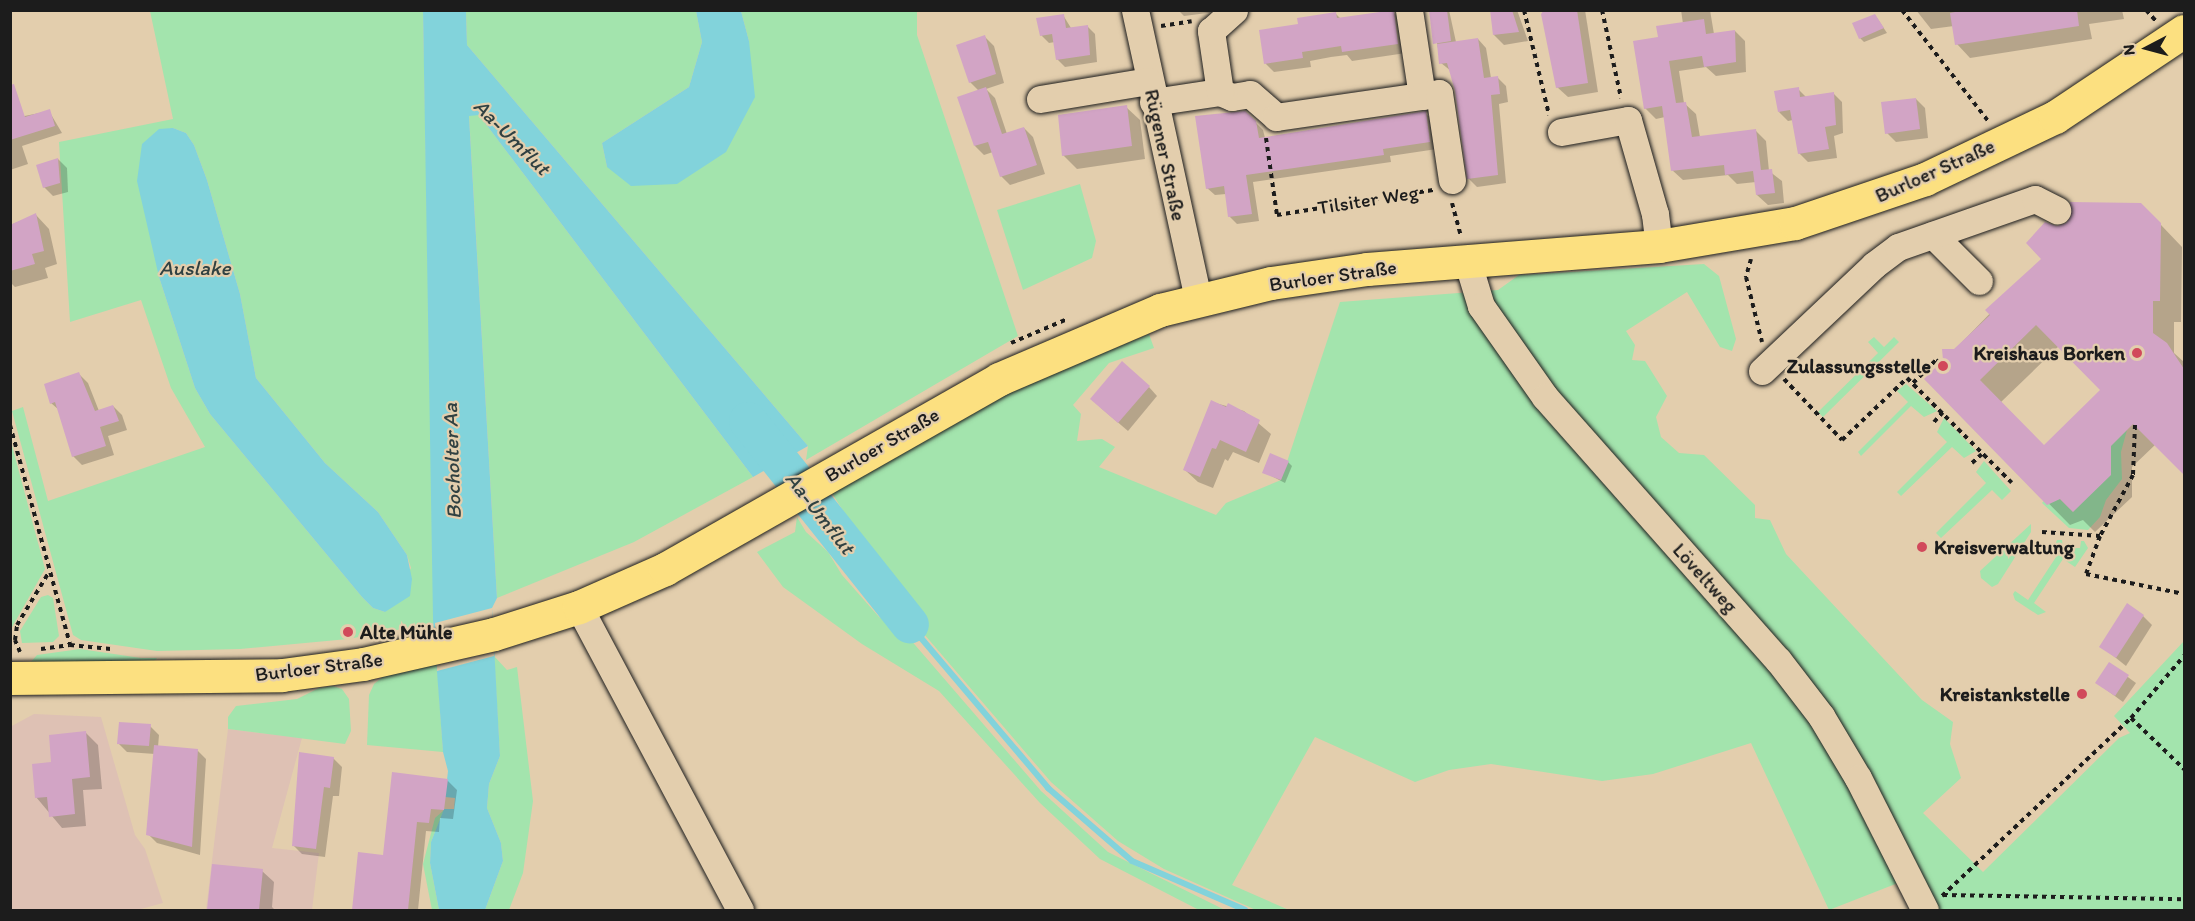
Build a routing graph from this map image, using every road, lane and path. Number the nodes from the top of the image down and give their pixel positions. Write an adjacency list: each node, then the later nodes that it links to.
1 (1234, 10): 7 (street)
2 (1409, 10): 11 (street)
3 (1524, 10): 15 (path)
4 (1602, 10): 14 (path)
5 (1902, 10): 16 (path)
6 (1136, 20): 7 (path); 9 (street, Rügener Straße)
7 (1211, 31): 10 (street)
8 (2184, 31): 16 (main road, Burloer Straße)
9 (1151, 92): 10 (street); 12 (street); 24 (street, Rügener Straße)
10 (1220, 92): 13 (street)
11 (1422, 96): 13 (street); 17 (street)
12 (1040, 99)
13 (1276, 117): 17 (path, Tilsiter Weg)
14 (1628, 120): 15 (street); 20 (street)
15 (1561, 132)
16 (2000, 143): 20 (main road, Burloer Straße)
17 (1450, 184): 22 (path)
18 (2057, 210): 19 (street)
19 (1933, 235): 23 (street); 26 (street)
20 (1659, 246): 22 (main road, Burloer Straße)
21 (1751, 259): 26 (path)
22 (1467, 260): 24 (main road, Burloer Straße); 46 (street, Löveltweg)
23 (1979, 281)
24 (1198, 298): 39 (main road, Burloer Straße)
25 (1943, 366): 27 (path)
26 (1768, 367): 27 (path)
27 (1913, 383): 28 (path)
28 (1943, 412): 29 (path); 32 (path)
29 (1934, 422)
30 (10, 424): 37 (path)
31 (2135, 425): 36 (path)
32 (1982, 454): 33 (path); 34 (path)
33 (1972, 463)
34 (2012, 483)
35 (2042, 532): 36 (path)
36 (2100, 536): 38 (path)
37 (49, 571): 40 (path); 42 (path)
38 (2184, 594)
39 (579, 607): 42 (main road, Burloer Straße); 47 (street)
40 (70, 645)
41 (2184, 656): 43 (path)
42 (15, 665)
43 (2130, 718): 44 (path); 46 (path)
44 (2184, 770)
45 (2184, 899): 46 (path)
46 (1936, 902)
47 (740, 910)

